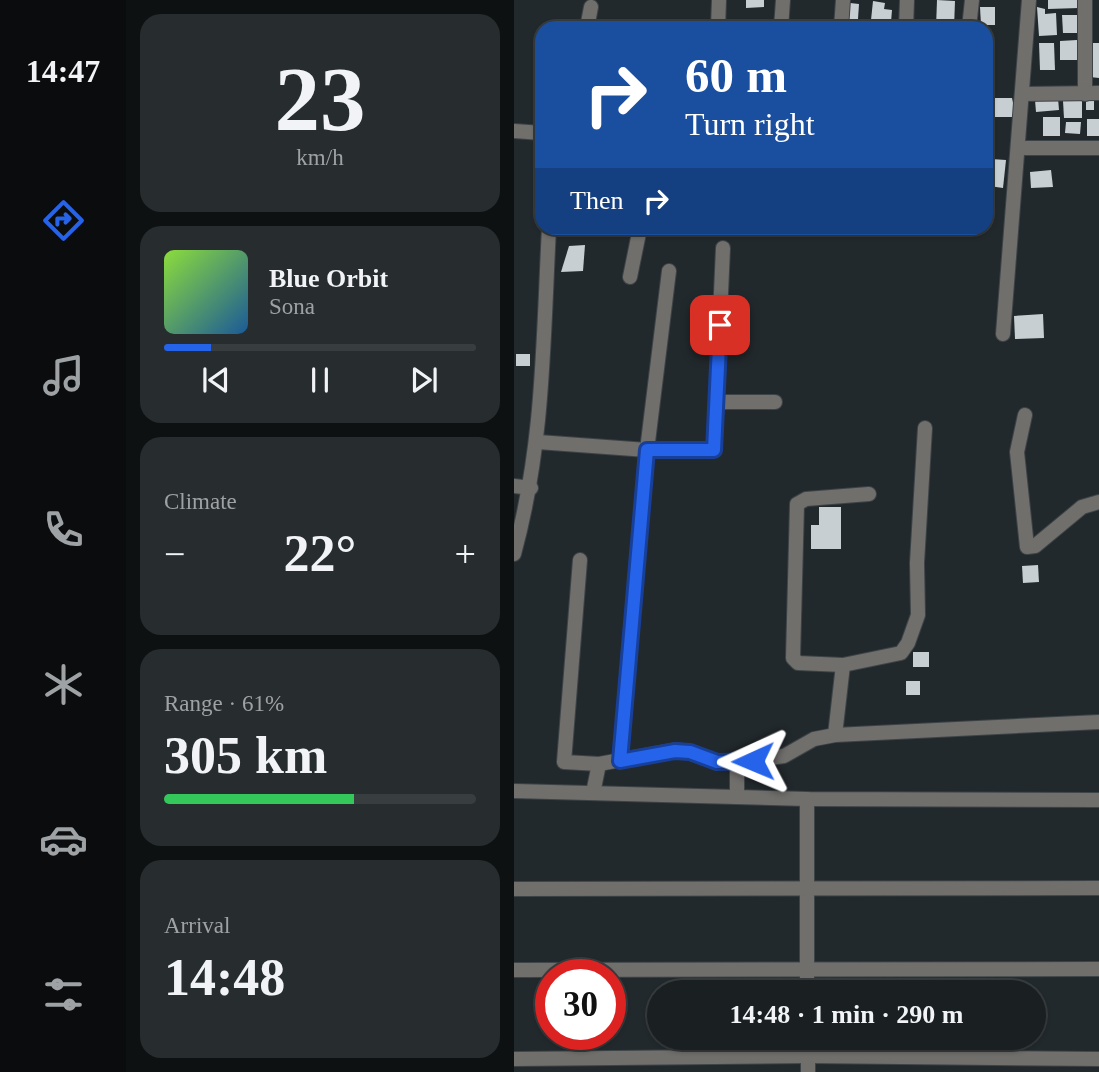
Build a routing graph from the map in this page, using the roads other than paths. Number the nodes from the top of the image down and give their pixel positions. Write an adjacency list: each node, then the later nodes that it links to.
1 (719, 0): 10 (street)
2 (783, 0): 11 (street)
3 (843, 0): 12 (street)
4 (907, 0): 13 (street)
5 (972, 0): 14 (street)
6 (1029, 0): 16 (street)
7 (1085, 0): 15 (street)
8 (591, 7): 9 (street)
9 (589, 21)
10 (718, 21)
11 (782, 21)
12 (842, 21)
13 (906, 21)
14 (970, 21)
15 (1092, 93): 16 (street)
16 (1022, 94): 19 (street)
17 (514, 131): 18 (street)
18 (535, 132)
19 (1018, 148): 20 (street); 26 (street)
20 (1098, 148)
21 (549, 235): 31 (street)
22 (639, 235): 25 (street)
23 (723, 248): 27 (street)
24 (669, 271): 32 (street)
25 (630, 277)
26 (1003, 334)
27 (716, 402): 28 (street); 32 (street)
28 (775, 402)
29 (1025, 415): 37 (street)
30 (925, 428): 41 (street)
31 (538, 442): 32 (street); 34 (street)
32 (647, 450): 44 (street)
33 (514, 486): 34 (street)
34 (531, 488): 39 (street)
35 (869, 494): 41 (street)
36 (1098, 502): 38 (street)
37 (1027, 527): 38 (street); 38 (street)
38 (1053, 529)
39 (514, 554)
40 (580, 560): 46 (street)
41 (843, 665): 43 (street)
42 (1098, 722): 43 (street)
43 (835, 736): 45 (street)
44 (620, 761): 45 (street); 46 (street)
45 (737, 763): 49 (street)
46 (599, 764): 48 (street)
47 (514, 791): 48 (street)
48 (593, 793): 49 (street)
49 (737, 797): 50 (street)
50 (807, 799): 51 (street); 52 (street)
51 (1098, 800)
52 (807, 887): 53 (street); 54 (street); 55 (street)
53 (1098, 888)
54 (514, 889)
55 (807, 968): 56 (street); 57 (street); 58 (street)
56 (1098, 969)
57 (514, 970)
58 (807, 980)
59 (808, 1050): 60 (street)
60 (808, 1056): 61 (street); 62 (street); 63 (street)
61 (514, 1059)
62 (1098, 1059)
63 (808, 1072)

